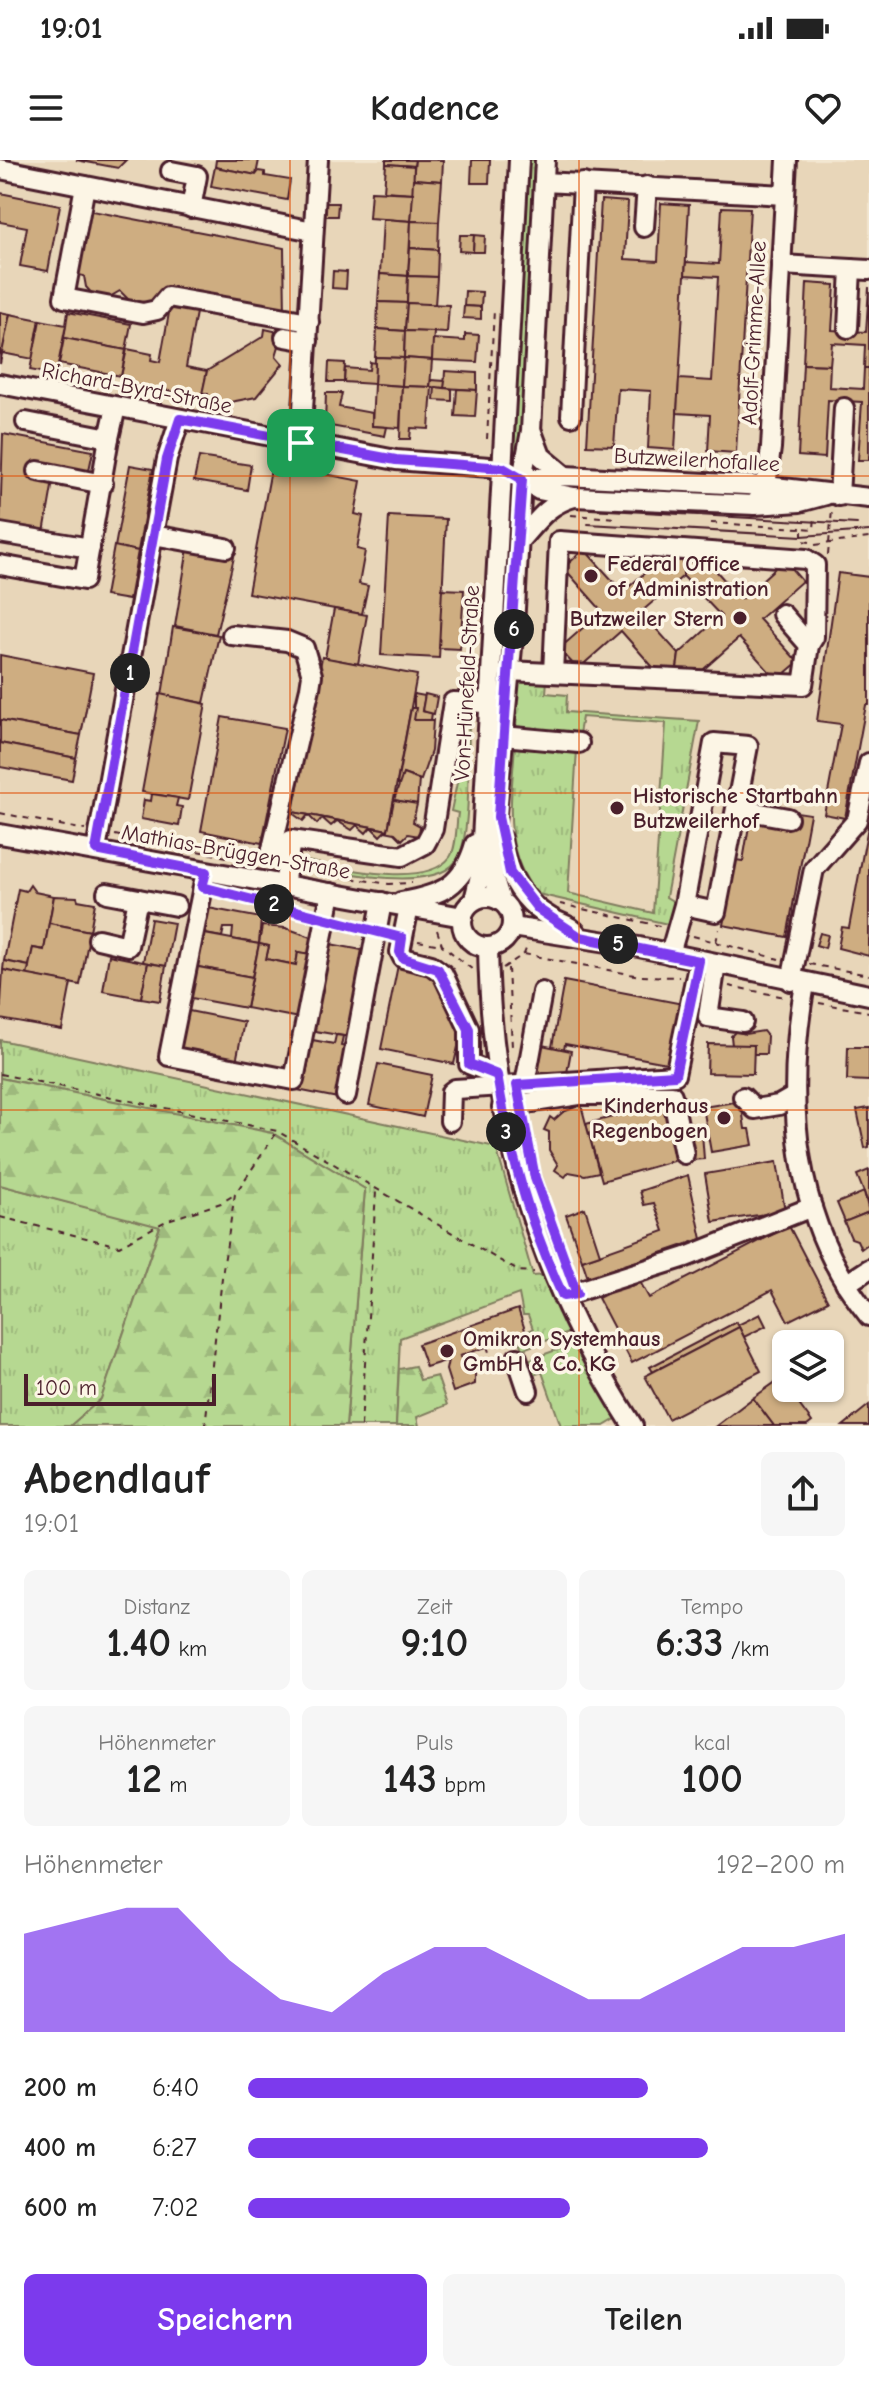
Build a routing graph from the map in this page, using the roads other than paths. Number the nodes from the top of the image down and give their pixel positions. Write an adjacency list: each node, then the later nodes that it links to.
1 (318, 160): 14 (street)
2 (519, 160): 29 (street, Von-Hünefeld-Straße)
3 (545, 160): 7 (street, Von-Hünefeld-Straße)
4 (787, 160): 11 (street, Adolf-Grimme-Allee)
5 (0, 169): 9 (street)
6 (171, 171): 12 (street)
7 (544, 182): 8 (street); 26 (street, Von-Hünefeld-Straße)
8 (583, 183): 10 (street); 23 (street)
9 (85, 186): 12 (street); 18 (street)
10 (647, 186): 11 (street); 13 (street)
11 (785, 195): 15 (street, Adolf-Grimme-Allee)
12 (191, 208): 14 (street)
13 (644, 227)
14 (313, 231): 18 (street)
15 (781, 265): 16 (street); 34 (street, Adolf-Grimme-Allee)
16 (860, 270): 17 (street)
17 (848, 328)
18 (308, 332): 19 (street); 28 (street)
19 (285, 337)
20 (0, 384): 21 (street, Richard-Byrd-Straße)
21 (116, 407): 24 (street, Richard-Byrd-Straße); 27 (street)
22 (844, 408): 35 (street)
23 (571, 416)
24 (180, 419): 28 (street, Richard-Byrd-Straße); 40 (street)
25 (26, 422): 27 (street)
26 (531, 431): 31 (street); 32 (street, Von-Hünefeld-Straße)
27 (109, 438): 33 (street)
28 (301, 443): 29 (street, Richard-Byrd-Straße)
29 (503, 468): 32 (street); 50 (street, Von-Hünefeld-Straße)
30 (38, 471): 33 (street)
31 (565, 476): 32 (street, Butzweilerhofallee); 34 (street, Butzweilerhofallee)
32 (522, 479): 36 (street, Butzweilerhofallee); 41 (street, Von-Hünefeld-Straße)
33 (103, 484): 42 (street)
34 (766, 486): 35 (street, Butzweilerhofallee); 38 (street, Adolf-Grimme-Allee)
35 (833, 496): 37 (street, Butzweilerhofallee); 38 (street, Butzweilerhofallee)
36 (574, 497): 38 (street, Butzweilerhofallee); 41 (street)
37 (869, 498)
38 (755, 505)
39 (0, 533): 42 (street)
40 (153, 535): 43 (street); 60 (street)
41 (520, 540): 48 (street, Von-Hünefeld-Straße)
42 (90, 548): 44 (street)
43 (226, 548)
44 (0, 565)
45 (782, 614): 47 (street)
46 (232, 635): 61 (street)
47 (809, 645): 49 (street); 49 (street)
48 (508, 671): 49 (street); 51 (street, Von-Hünefeld-Straße)
49 (553, 673)
50 (488, 703): 54 (street, Von-Hünefeld-Straße); 61 (street)
51 (503, 736): 52 (street); 57 (street, Von-Hünefeld-Straße)
52 (579, 743)
53 (869, 763): 79 (street)
54 (484, 799): 66 (street, Von-Hünefeld-Straße); 68 (street)
55 (703, 799): 56 (street); 56 (street); 69 (street)
56 (740, 808): 58 (street); 69 (street)
57 (498, 817): 67 (street, Von-Hünefeld-Straße); 74 (street)
58 (788, 818)
59 (0, 834): 60 (street, Mathias-Brüggen-Straße)
60 (98, 842): 62 (street, Mathias-Brüggen-Straße)
61 (286, 870): 62 (street, Mathias-Brüggen-Straße); 64 (street, Mathias-Brüggen-Straße)
62 (204, 879): 64 (street)
63 (107, 893): 65 (street)
64 (331, 893): 68 (street, Mathias-Brüggen-Straße)
65 (138, 899): 70 (street); 75 (street)
66 (474, 900): 67 (street); 72 (street)
67 (501, 901): 73 (street)
68 (384, 903): 71 (street, Mathias-Brüggen-Straße); 85 (street)
69 (684, 905): 77 (street)
70 (176, 906)
71 (409, 907): 72 (street, Mathias-Brüggen-Straße); 83 (street)
72 (463, 917): 76 (street)
73 (512, 927): 74 (street); 76 (street)
74 (580, 937): 77 (street)
75 (98, 939)
76 (488, 947): 83 (street)
77 (670, 954): 78 (street)
78 (706, 972): 79 (street); 82 (street); 84 (street)
79 (800, 988): 81 (street); 87 (street)
80 (542, 992): 84 (street)
81 (869, 995)
82 (743, 1022)
83 (498, 1081): 84 (street); 88 (street); 89 (street)
84 (525, 1084)
85 (346, 1095)
86 (743, 1097): 87 (street)
87 (793, 1097): 91 (street)
88 (502, 1107): 90 (street); 94 (street)
89 (450, 1121)
90 (684, 1154)
91 (812, 1207): 93 (street); 94 (street)
92 (869, 1269): 93 (street)
93 (846, 1284): 95 (street)
94 (563, 1296): 98 (street)
95 (869, 1316)
96 (517, 1358): 97 (street)
97 (528, 1391)
98 (632, 1425)

